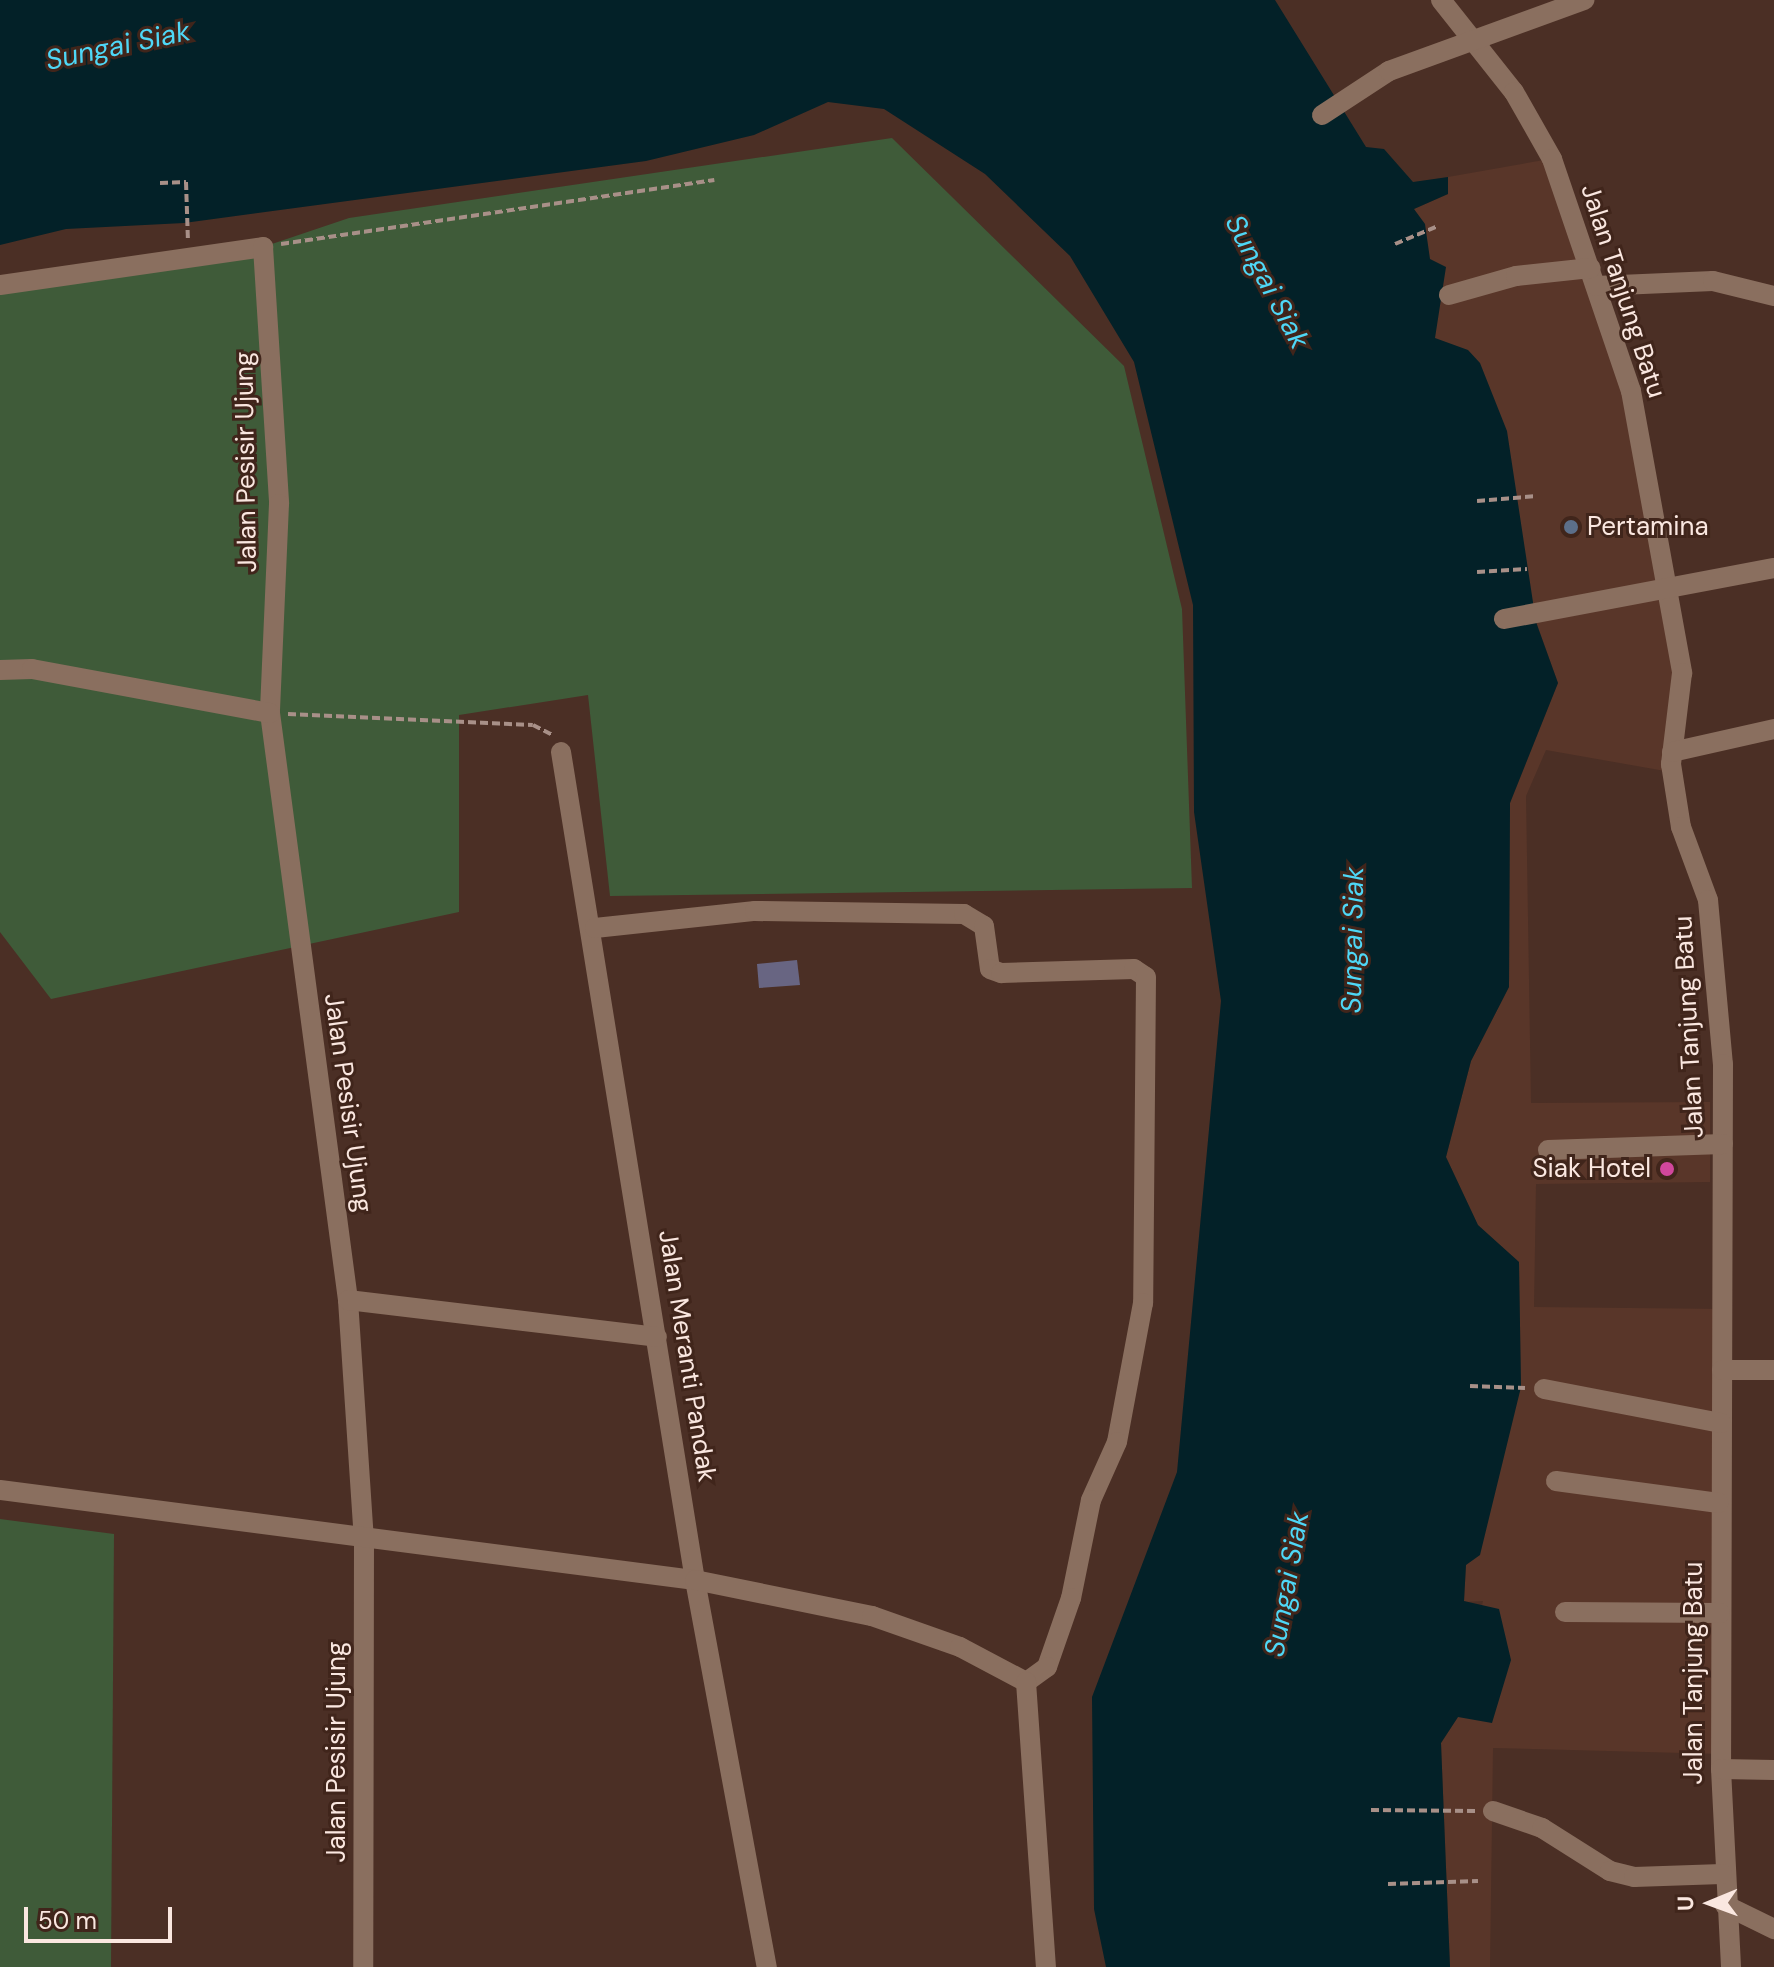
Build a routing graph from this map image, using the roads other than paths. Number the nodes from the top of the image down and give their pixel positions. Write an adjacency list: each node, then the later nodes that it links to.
1 (1441, 0): 3 (street, Jalan Tanjung Batu)
2 (1584, 0): 3 (street)
3 (1469, 37): 4 (street); 5 (street, Jalan Tanjung Batu)
4 (1322, 115)
5 (1594, 277): 7 (street); 8 (street); 10 (street, Jalan Tanjung Batu)
6 (0, 285): 13 (street, Jalan Pesisir Ujung)
7 (1449, 295)
8 (1774, 296)
9 (1774, 568): 10 (street)
10 (1667, 591): 11 (street); 16 (street, Jalan Tanjung Batu)
11 (1504, 619)
12 (0, 670): 13 (street)
13 (270, 713): 20 (street, Jalan Pesisir Ujung)
14 (1774, 729): 16 (street)
15 (561, 752): 17 (street, Jalan Meranti Pandak)
16 (1672, 752): 18 (street, Jalan Tanjung Batu)
17 (595, 928): 21 (street, Jalan Meranti Pandak); 33 (street)
18 (1723, 1144): 19 (street); 22 (street, Jalan Tanjung Batu)
19 (1548, 1150)
20 (348, 1300): 21 (street); 29 (street, Jalan Pesisir Ujung)
21 (657, 1337): 30 (street, Jalan Meranti Pandak)
22 (1722, 1370): 23 (street); 25 (street, Jalan Tanjung Batu)
23 (1774, 1370)
24 (1544, 1389): 25 (street)
25 (1721, 1423): 28 (street, Jalan Tanjung Batu)
26 (1556, 1481): 28 (street)
27 (0, 1490): 29 (street)
28 (1719, 1503): 32 (street, Jalan Tanjung Batu)
29 (364, 1539): 30 (street); 40 (street, Jalan Pesisir Ujung)
30 (695, 1580): 33 (street); 41 (street, Jalan Meranti Pandak)
31 (1565, 1612): 32 (street)
32 (1720, 1613): 34 (street, Jalan Tanjung Batu)
33 (1026, 1682): 42 (street)
34 (1721, 1769): 35 (street); 37 (street, Jalan Tanjung Batu)
35 (1774, 1770)
36 (1493, 1811): 37 (street)
37 (1722, 1874): 38 (street, Jalan Tanjung Batu)
38 (1725, 1905): 39 (street); 43 (street, Jalan Tanjung Batu)
39 (1774, 1929)
40 (363, 1967)
41 (767, 1967)
42 (1046, 1967)
43 (1731, 1967)

